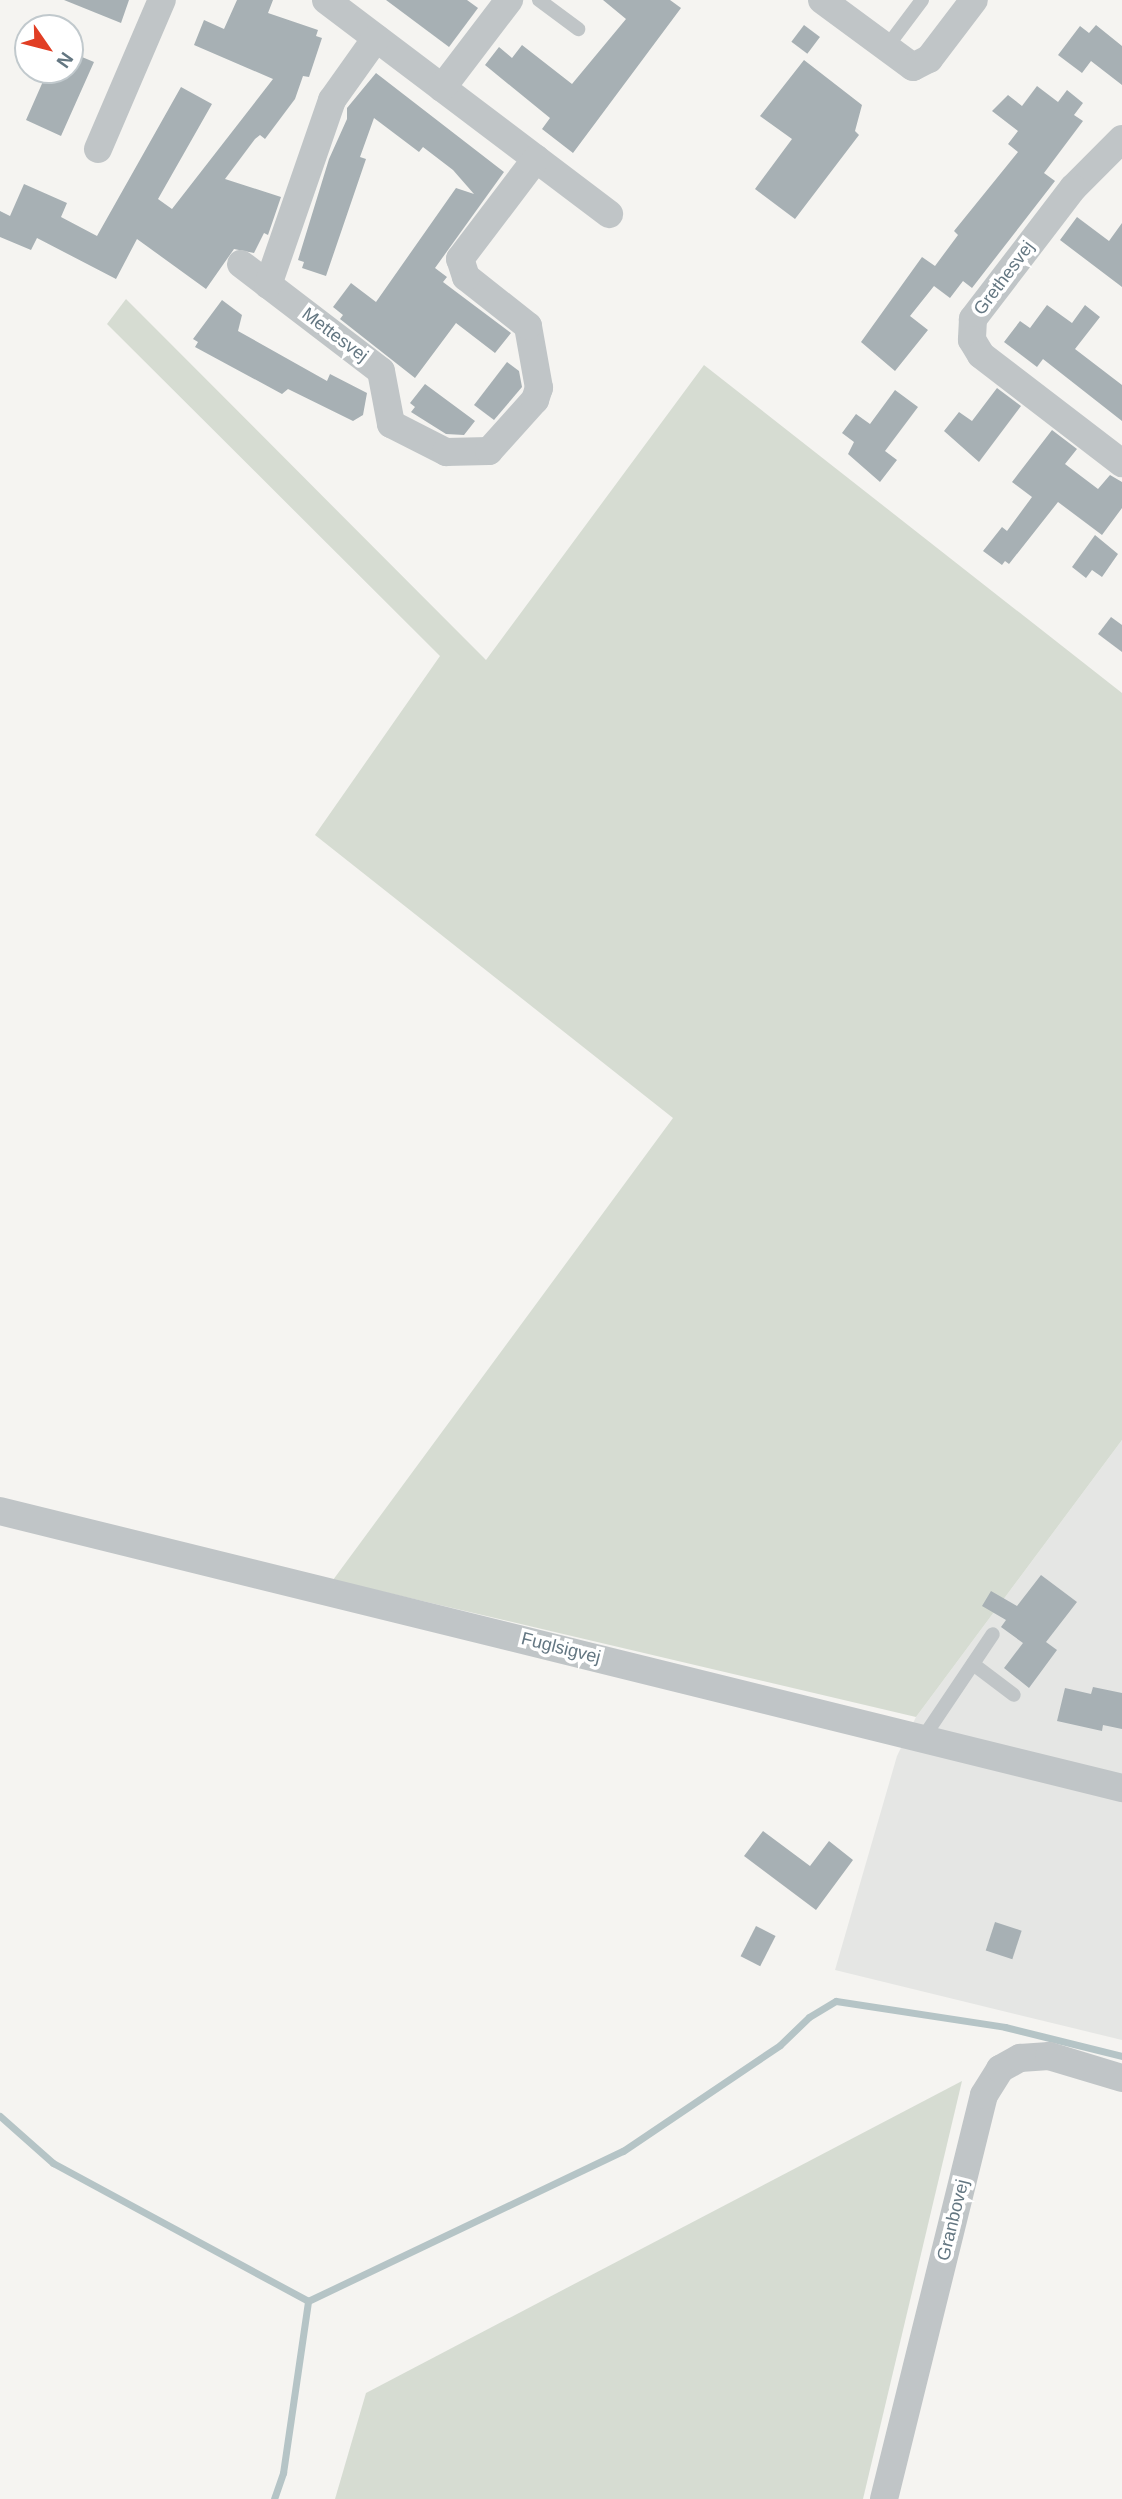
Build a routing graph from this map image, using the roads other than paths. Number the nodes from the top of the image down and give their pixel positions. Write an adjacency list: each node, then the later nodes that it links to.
1 (162, 0): 13 (street)
2 (326, 0): 9 (street)
3 (509, 0): 11 (street)
4 (539, 0): 8 (lane)
5 (822, 0): 10 (street)
6 (922, 0): 10 (lane)
7 (974, 0): 10 (street)
8 (578, 29)
9 (376, 38): 11 (street); 17 (street)
10 (886, 48)
11 (442, 88): 14 (street)
12 (1122, 139): 18 (street, Grethesvej)
13 (98, 149)
14 (537, 159): 15 (street); 17 (street, Mettesvej)
15 (609, 214)
16 (241, 264): 17 (street, Mettesvej)
17 (268, 285)
18 (1122, 463)
19 (0, 1511): 23 (street, Fuglsigvej)
20 (993, 1634): 21 (lane)
21 (973, 1664): 22 (lane); 23 (lane)
22 (1014, 1695)
23 (923, 1738): 24 (street, Fuglsigvej)
24 (1122, 1788)
25 (1122, 2078): 26 (street, Granbovej)
26 (884, 2499)

